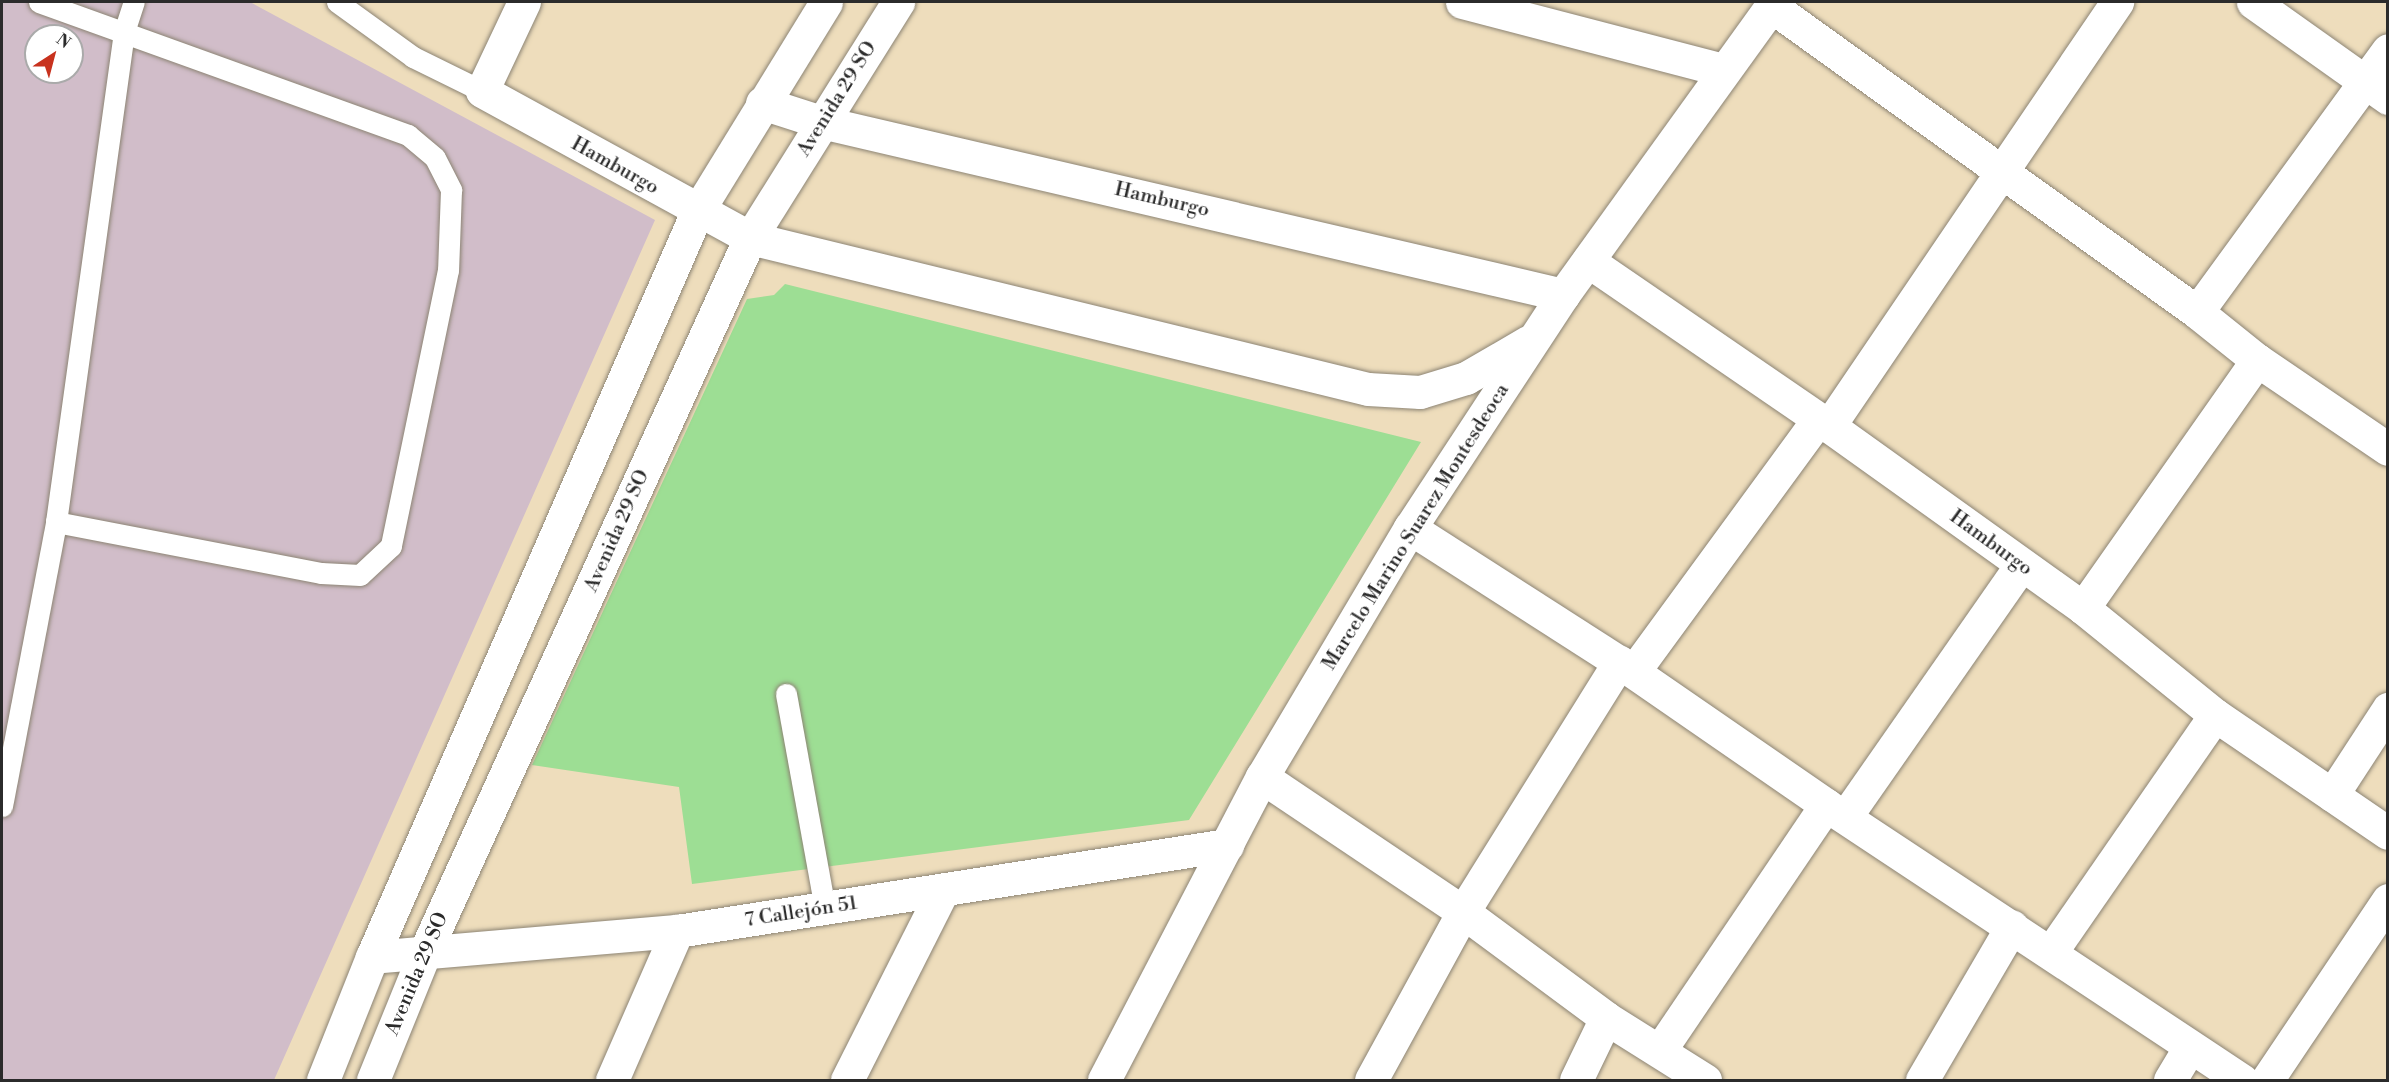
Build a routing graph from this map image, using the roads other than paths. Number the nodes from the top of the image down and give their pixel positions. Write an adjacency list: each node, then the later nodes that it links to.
1 (39, 2): 11 (lane)
2 (134, 2): 11 (lane)
3 (337, 2): 15 (lane)
4 (524, 2): 15 (street)
5 (826, 2): 16 (street)
6 (898, 2): 17 (street, Avenida 29 SO)
7 (1462, 2): 13 (street)
8 (2117, 2): 18 (street)
9 (2253, 2): 14 (street)
10 (1773, 4): 13 (street, Marcelo Marino Suarez Montesdeoca); 18 (street)
11 (124, 32): 28 (lane); 28 (lane)
12 (2388, 50): 14 (street)
13 (1723, 70): 21 (street, Marcelo Marino Suarez Montesdeoca)
14 (2376, 90): 23 (street)
15 (482, 92): 19 (street, Hamburgo)
16 (762, 103): 17 (street, Hamburgo); 19 (street)
17 (821, 122): 20 (street, Avenida 29 SO); 22 (street, Hamburgo)
18 (2001, 173): 23 (street); 26 (street)
19 (697, 212): 20 (street, Hamburgo); 50 (street)
20 (750, 238): 24 (street, Hamburgo); 48 (street, Avenida 29 SO)
21 (1588, 261): 22 (street, Marcelo Marino Suarez Montesdeoca); 26 (street, Hamburgo)
22 (1563, 295): 24 (street, Marcelo Marino Suarez Montesdeoca)
23 (2197, 312): 25 (street)
24 (1535, 339): 29 (street, Marcelo Marino Suarez Montesdeoca)
25 (2257, 360): 27 (street); 31 (street)
26 (1823, 423): 30 (street, Hamburgo); 32 (street)
27 (2388, 449)
28 (56, 522): 38 (lane)
29 (1410, 528): 32 (street); 36 (street, Marcelo Marino Suarez Montesdeoca)
30 (2021, 565): 31 (street, Hamburgo); 39 (street)
31 (2083, 608): 35 (street, Hamburgo)
32 (1626, 666): 39 (street); 45 (street)
33 (786, 694): 44 (lane)
34 (2388, 709): 37 (street)
35 (2215, 715): 37 (street, Hamburgo); 49 (street)
36 (1262, 777): 41 (street, Marcelo Marino Suarez Montesdeoca); 45 (street)
37 (2332, 795): 40 (street, Hamburgo)
38 (2, 806)
39 (1836, 810): 46 (street); 53 (street)
40 (2388, 833)
41 (1227, 845): 42 (street, 7 Callejón 51); 58 (street, Marcelo Marino Suarez Montesdeoca)
42 (943, 890): 44 (street, 7 Callejón 51); 57 (street)
43 (2388, 900): 65 (street)
44 (825, 909): 47 (street, 7 Callejón 51)
45 (1463, 912): 51 (street); 59 (street)
46 (2012, 927): 49 (street); 62 (street)
47 (677, 931): 48 (street, 7 Callejón 51); 56 (street)
48 (425, 952): 50 (street, 7 Callejón 51); 55 (street, Avenida 29 SO)
49 (2051, 952): 52 (street)
50 (372, 957): 54 (street)
51 (1606, 1018): 53 (street); 60 (street)
52 (2190, 1047): 63 (street); 64 (street)
53 (1660, 1050): 61 (street)
54 (323, 1080)
55 (373, 1080)
56 (612, 1080)
57 (847, 1080)
58 (1104, 1080)
59 (1371, 1080)
60 (1576, 1080)
61 (1705, 1080)
62 (1922, 1080)
63 (2170, 1080)
64 (2242, 1080)
65 (2267, 1080)

